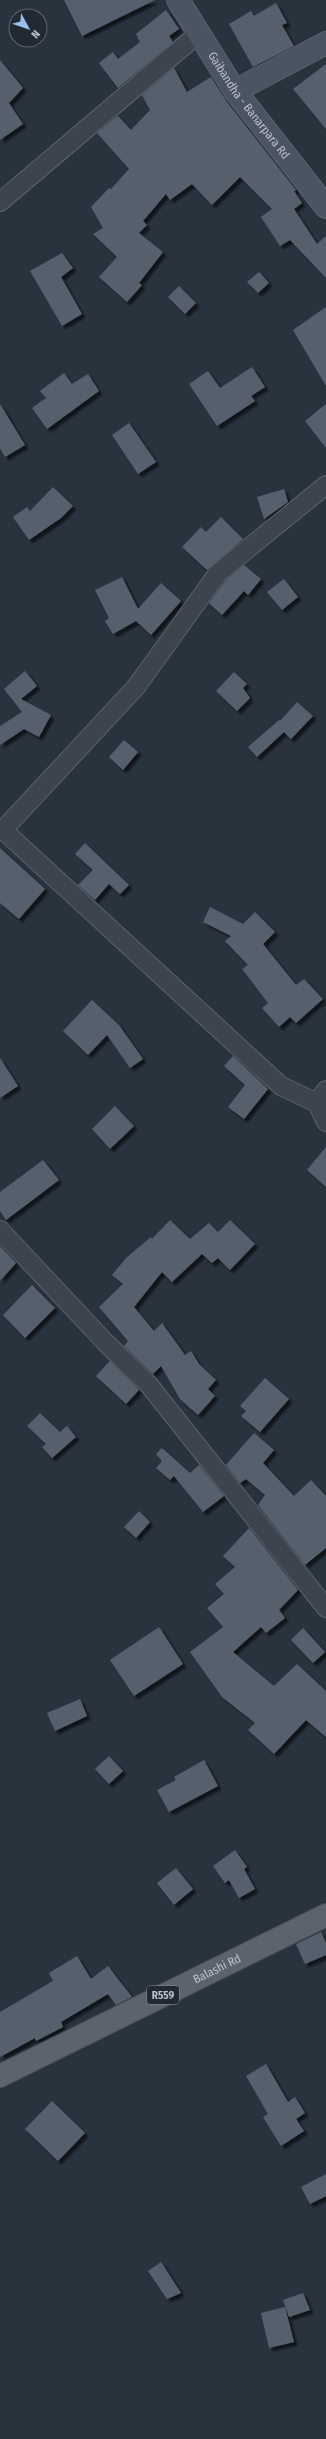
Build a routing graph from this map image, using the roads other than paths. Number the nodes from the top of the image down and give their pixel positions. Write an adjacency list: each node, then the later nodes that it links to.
1 (178, 0): 2 (main road, Gaibandha - Banarpara Rd)
2 (198, 34): 4 (main road, Gaibandha - Banarpara Rd); 5 (street)
3 (326, 43): 4 (main road)
4 (235, 91): 6 (main road, Gaibandha - Banarpara Rd)
5 (0, 202)
6 (326, 207)
7 (326, 485): 8 (street)
8 (321, 1096): 9 (street)
9 (326, 1122)
10 (0, 1230): 11 (street)
11 (326, 1608)
12 (326, 1915): 13 (main road, Balashi Rd / R559)
13 (0, 2076)

